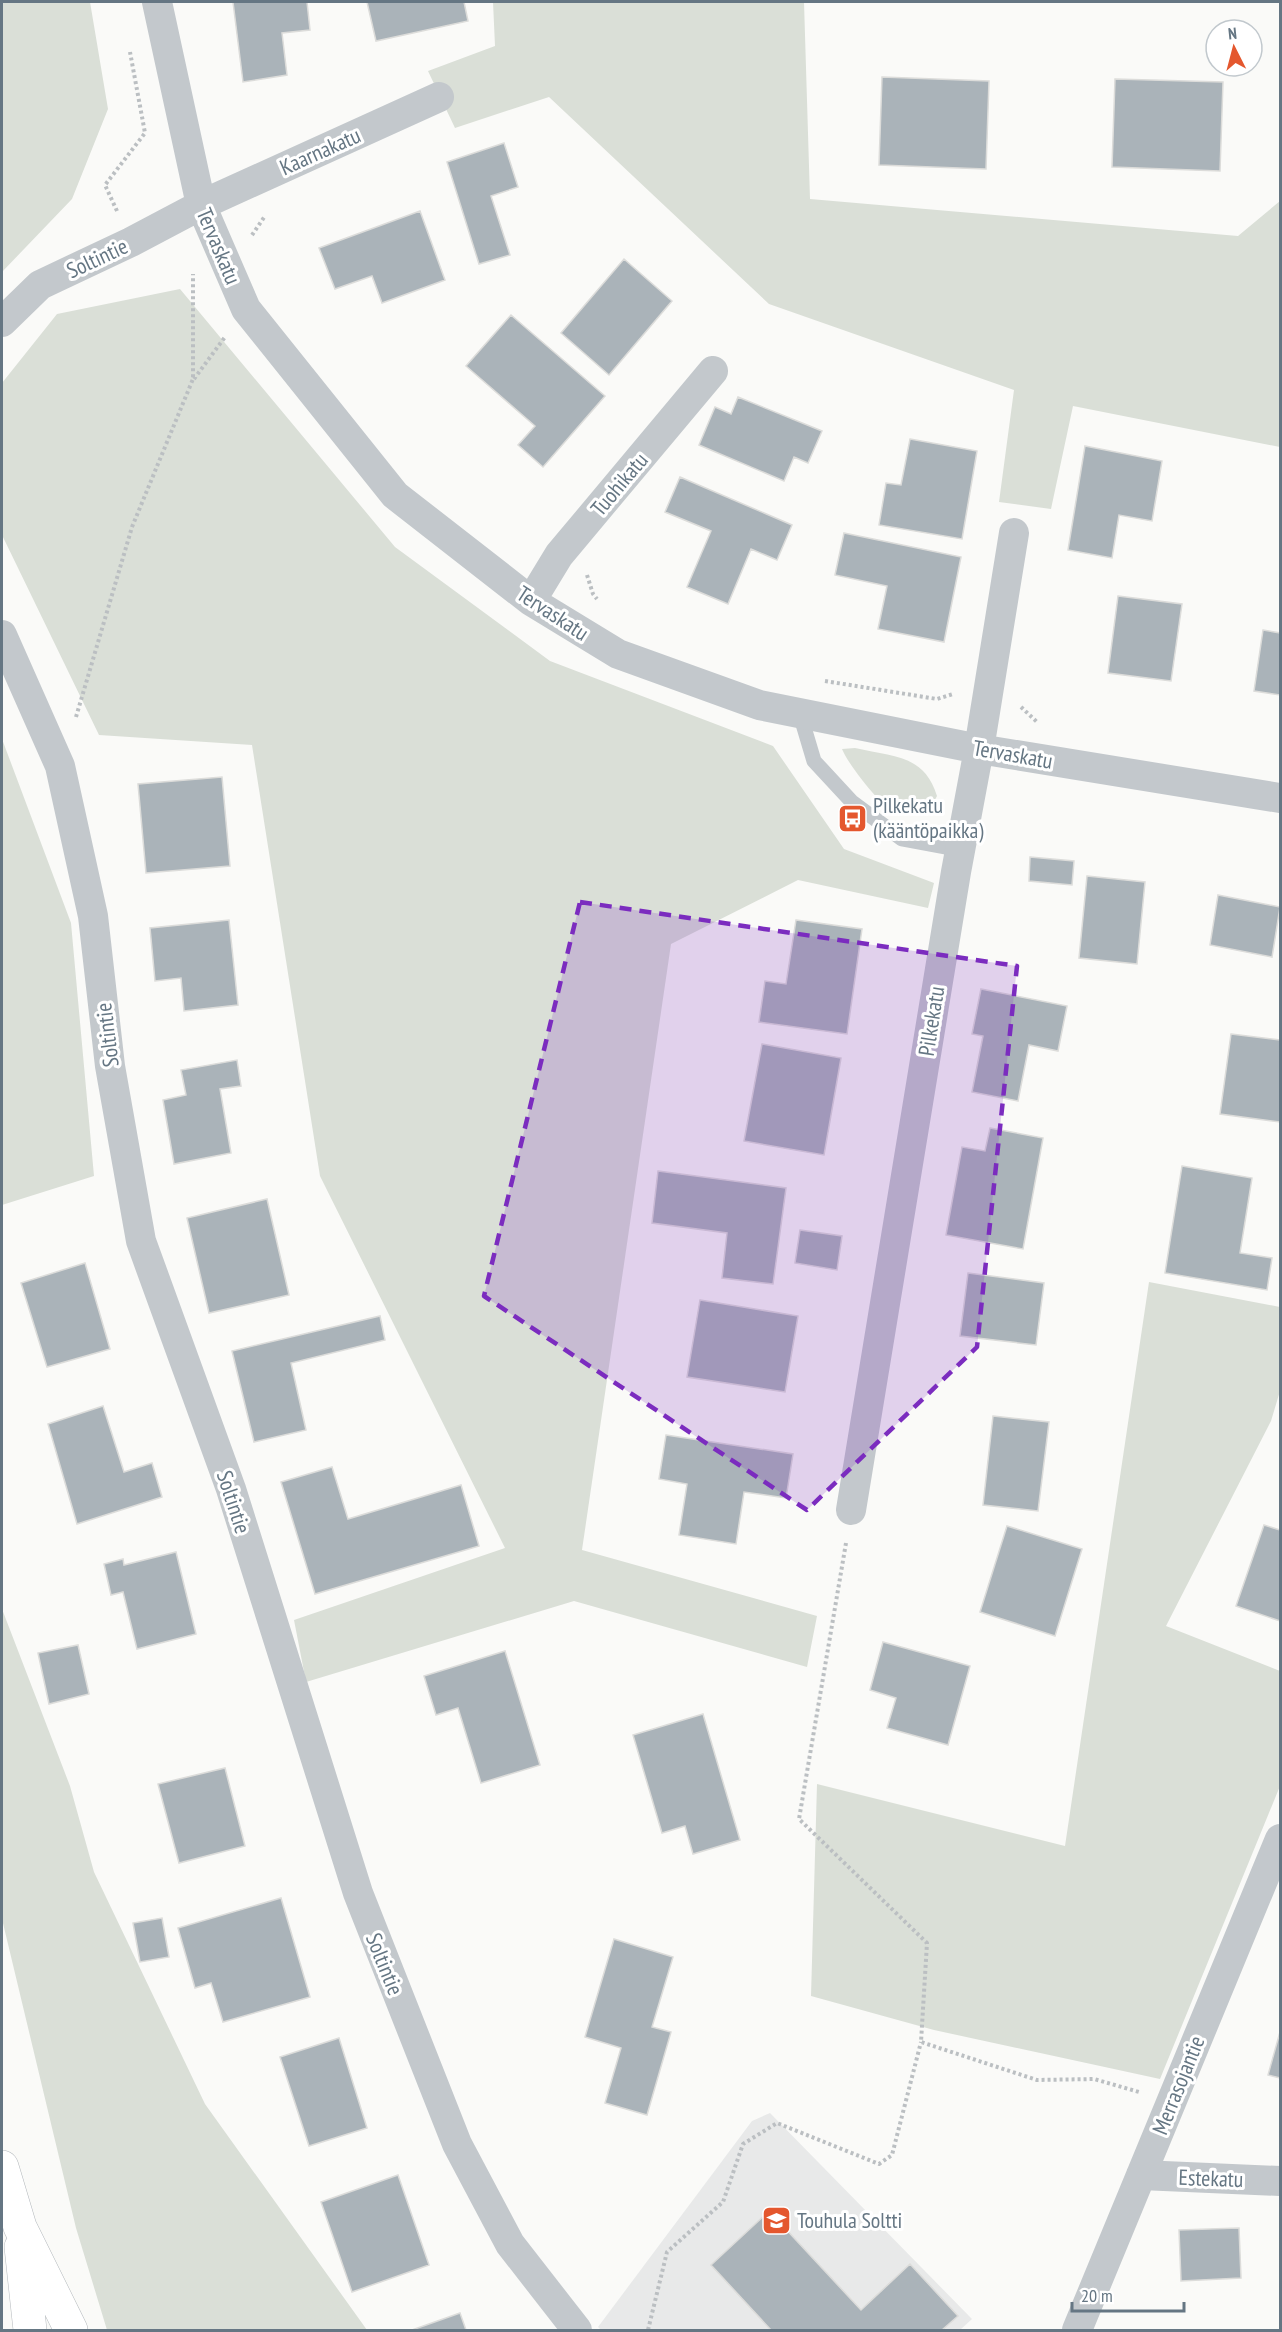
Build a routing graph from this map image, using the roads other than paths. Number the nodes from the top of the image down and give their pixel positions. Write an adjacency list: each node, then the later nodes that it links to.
1 (157, 2): 3 (street, Tervaskatu)
2 (440, 97): 3 (street, Kaarnakatu)
3 (201, 205): 4 (street, Soltintie); 7 (street, Tervaskatu)
4 (2, 322)
5 (713, 371): 7 (street, Tuohikatu)
6 (1014, 533): 10 (street, Pilkekatu)
7 (531, 601): 9 (street, Tervaskatu)
8 (2, 635): 21 (street, Soltintie)
9 (800, 714): 10 (street, Tervaskatu); 12 (lane)
10 (979, 749): 11 (street, Tervaskatu); 12 (street, Pilkekatu)
11 (1281, 798)
12 (960, 850): 13 (street, Pilkekatu)
13 (851, 1510)
14 (1281, 1839): 16 (street, Merrasojantie)
15 (2, 2168): 18 (highway)
16 (1141, 2175): 17 (street, Estekatu); 22 (street, Merrasojantie)
17 (1281, 2181)
18 (20, 2227): 19 (highway); 20 (highway)
19 (30, 2331)
20 (71, 2331)
21 (577, 2331)
22 (1077, 2331)

